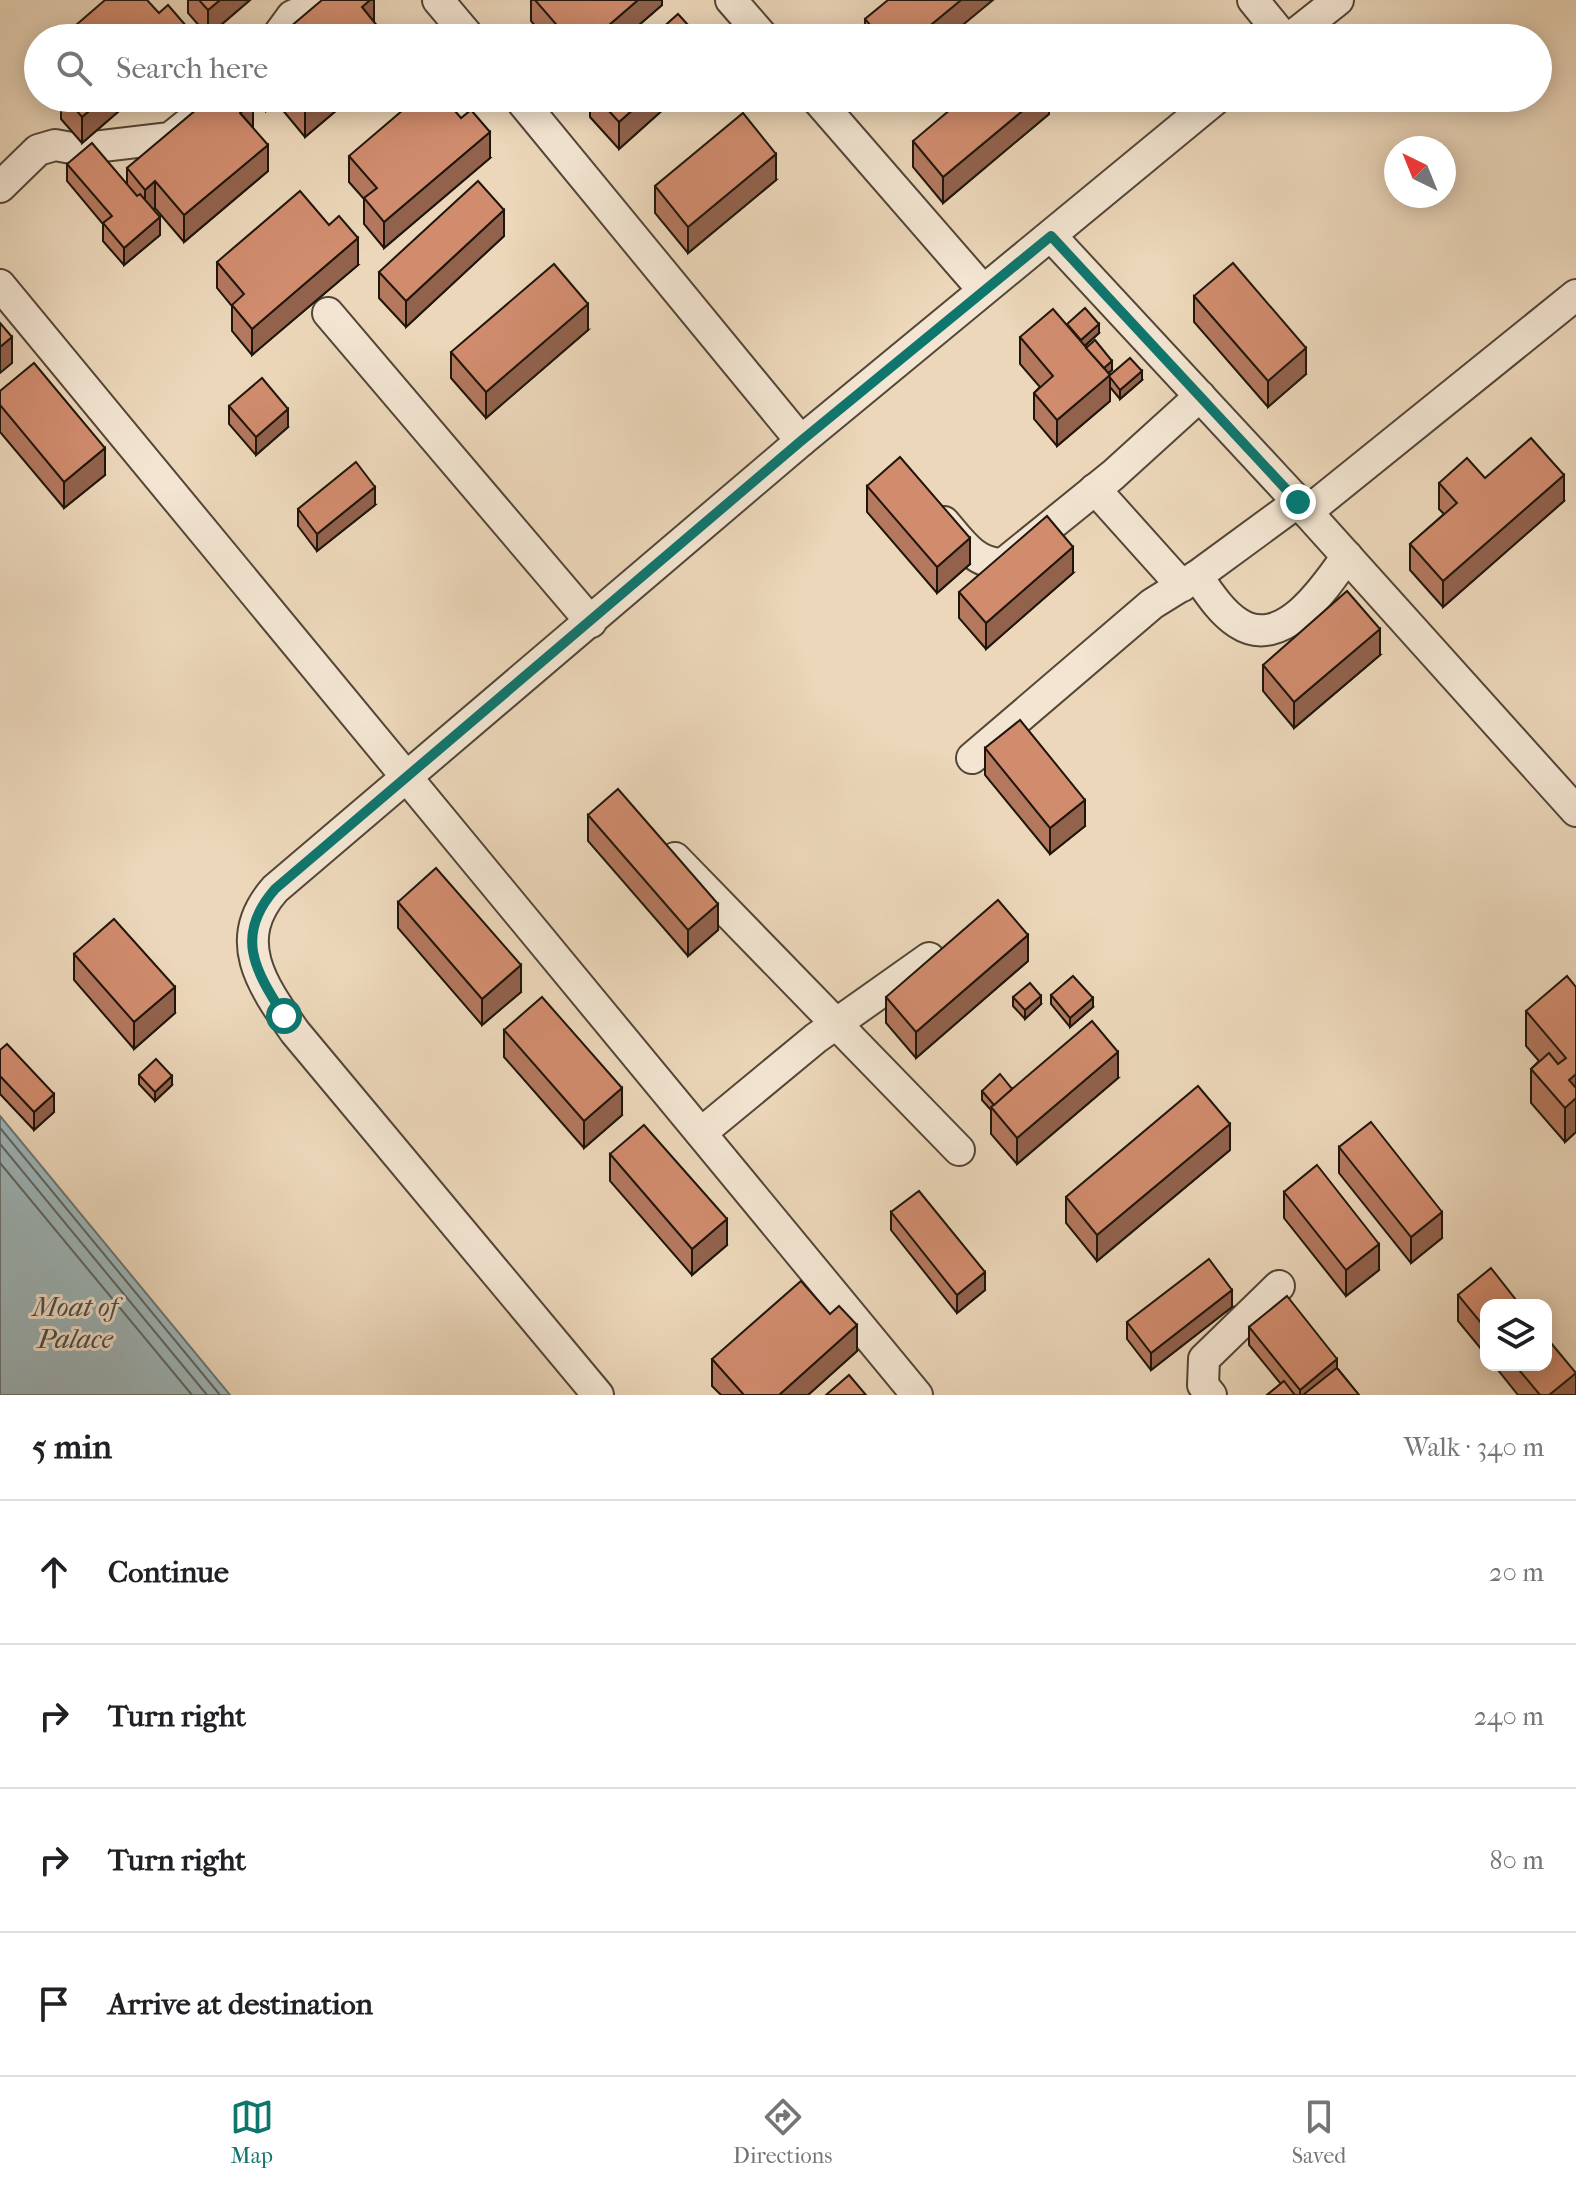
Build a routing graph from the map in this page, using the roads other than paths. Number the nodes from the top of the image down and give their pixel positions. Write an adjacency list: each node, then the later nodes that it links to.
1 (328, 0): 6 (street)
2 (438, 0): 7 (street)
3 (731, 0): 8 (street)
4 (1253, 0): 9 (street)
5 (1338, 0): 10 (street)
6 (286, 24)
7 (458, 24)
8 (752, 24)
9 (1273, 24)
10 (1308, 24)
11 (202, 112): 15 (street)
12 (531, 112): 22 (street)
13 (828, 112): 18 (street)
14 (1200, 112): 16 (street)
15 (0, 187)
16 (1051, 236): 18 (street); 21 (street)
17 (0, 285): 31 (street)
18 (983, 290): 22 (street)
19 (1576, 295): 25 (street)
20 (328, 313): 28 (street)
21 (1200, 396): 23 (street); 25 (street)
22 (801, 441): 28 (street)
23 (1095, 489): 24 (street); 27 (street)
24 (922, 494)
25 (1302, 507): 26 (street); 27 (street)
26 (1347, 556): 27 (street); 30 (street)
27 (1190, 581): 29 (street)
28 (591, 622): 31 (street)
29 (972, 758)
30 (1565, 778): 32 (street)
31 (408, 779): 36 (street); 39 (street)
32 (1576, 811)
33 (660, 843): 35 (street)
34 (929, 958): 35 (street)
35 (836, 1024): 36 (street); 37 (street)
36 (701, 1133): 40 (street)
37 (959, 1150)
38 (1279, 1286): 41 (street)
39 (598, 1395)
40 (917, 1395)
41 (1211, 1395)

